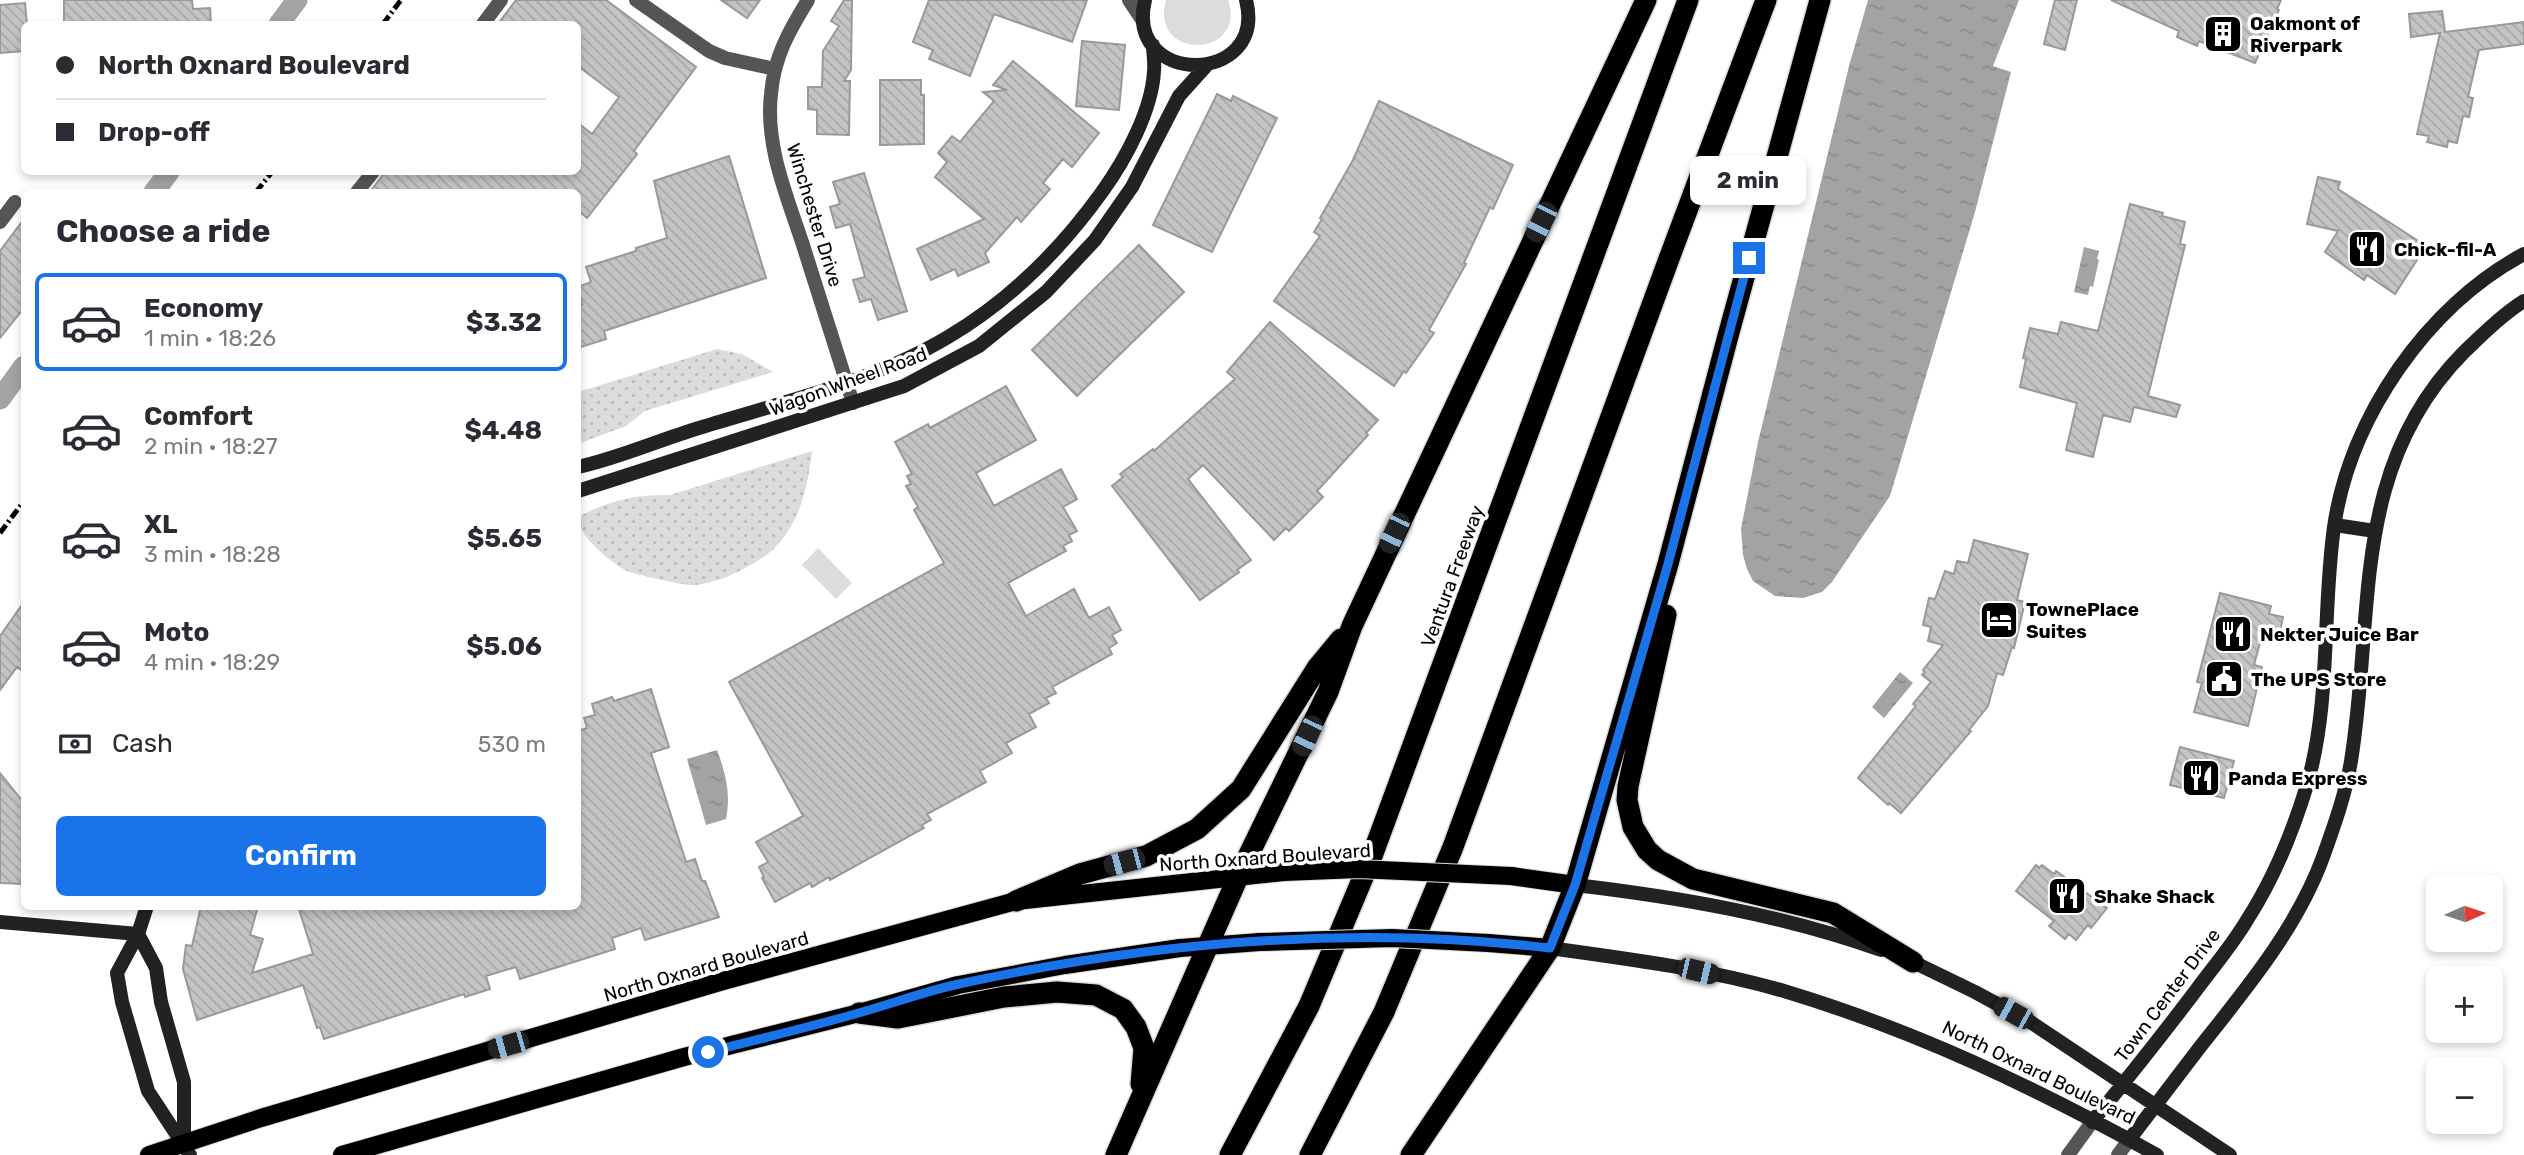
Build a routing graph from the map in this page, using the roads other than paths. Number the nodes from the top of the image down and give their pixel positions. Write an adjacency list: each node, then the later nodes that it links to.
1 (501, 0): 11 (street)
2 (636, 0): 15 (street)
3 (808, 0): 15 (street, Winchester Drive)
4 (1129, 0): 12 (street)
5 (1145, 0): 12 (main road)
6 (1246, 0): 14 (main road, Wagon Wheel Road)
7 (1646, 0): 29 (highway)
8 (1688, 0): 49 (highway, Ventura Freeway)
9 (1766, 0): 50 (highway)
10 (1820, 0): 28 (highway)
11 (485, 21)
12 (1143, 21): 13 (main road)
13 (1153, 45): 14 (main road); 22 (main road, Wagon Wheel Road)
14 (1206, 66): 23 (main road, Wagon Wheel Road)
15 (775, 69): 22 (street, Winchester Drive)
16 (371, 175): 17 (street)
17 (359, 189)
18 (15, 202): 19 (street)
19 (0, 222)
20 (2524, 254): 26 (main road, Town Center Drive)
21 (2524, 301): 27 (main road)
22 (846, 382): 23 (street, Winchester Drive); 24 (main road, Wagon Wheel Road)
23 (853, 403): 25 (main road, Wagon Wheel Road)
24 (581, 466)
25 (581, 490)
26 (2334, 525): 27 (main road); 40 (main road, Town Center Drive)
27 (2375, 531): 41 (main road)
28 (1668, 564): 31 (highway); 38 (highway)
29 (1352, 626): 30 (highway); 32 (highway)
30 (1238, 877): 31 (main road, North Oxnard Boulevard, bridge); 32 (main road, North Oxnard Boulevard); 36 (highway)
31 (1575, 885): 37 (highway); 38 (main road, North Oxnard Boulevard)
32 (1016, 901): 45 (main road, North Oxnard Boulevard)
33 (146, 910): 35 (main road)
34 (0, 922): 35 (main road)
35 (138, 934): 45 (main road); 45 (main road)
36 (1209, 946): 37 (main road, North Oxnard Boulevard, bridge); 39 (main road, North Oxnard Boulevard); 42 (highway)
37 (1550, 948): 43 (main road, North Oxnard Boulevard); 51 (highway)
38 (1913, 962): 40 (main road, North Oxnard Boulevard)
39 (859, 1013): 42 (highway); 47 (main road, North Oxnard Boulevard)
40 (2124, 1084): 41 (main road, North Oxnard Boulevard); 43 (main road, Town Center Drive)
41 (2156, 1105): 44 (main road); 55 (main road, North Oxnard Boulevard)
42 (1135, 1113): 48 (highway)
43 (2092, 1122): 44 (main road, North Oxnard Boulevard); 52 (street, Town Center Drive)
44 (2129, 1140): 53 (street); 54 (main road, North Oxnard Boulevard)
45 (187, 1149): 46 (main road, North Oxnard Boulevard)
46 (149, 1155)
47 (342, 1155)
48 (1115, 1155)
49 (1230, 1155)
50 (1310, 1155)
51 (1411, 1155)
52 (2068, 1155)
53 (2118, 1155)
54 (2157, 1155)
55 (2230, 1155)

